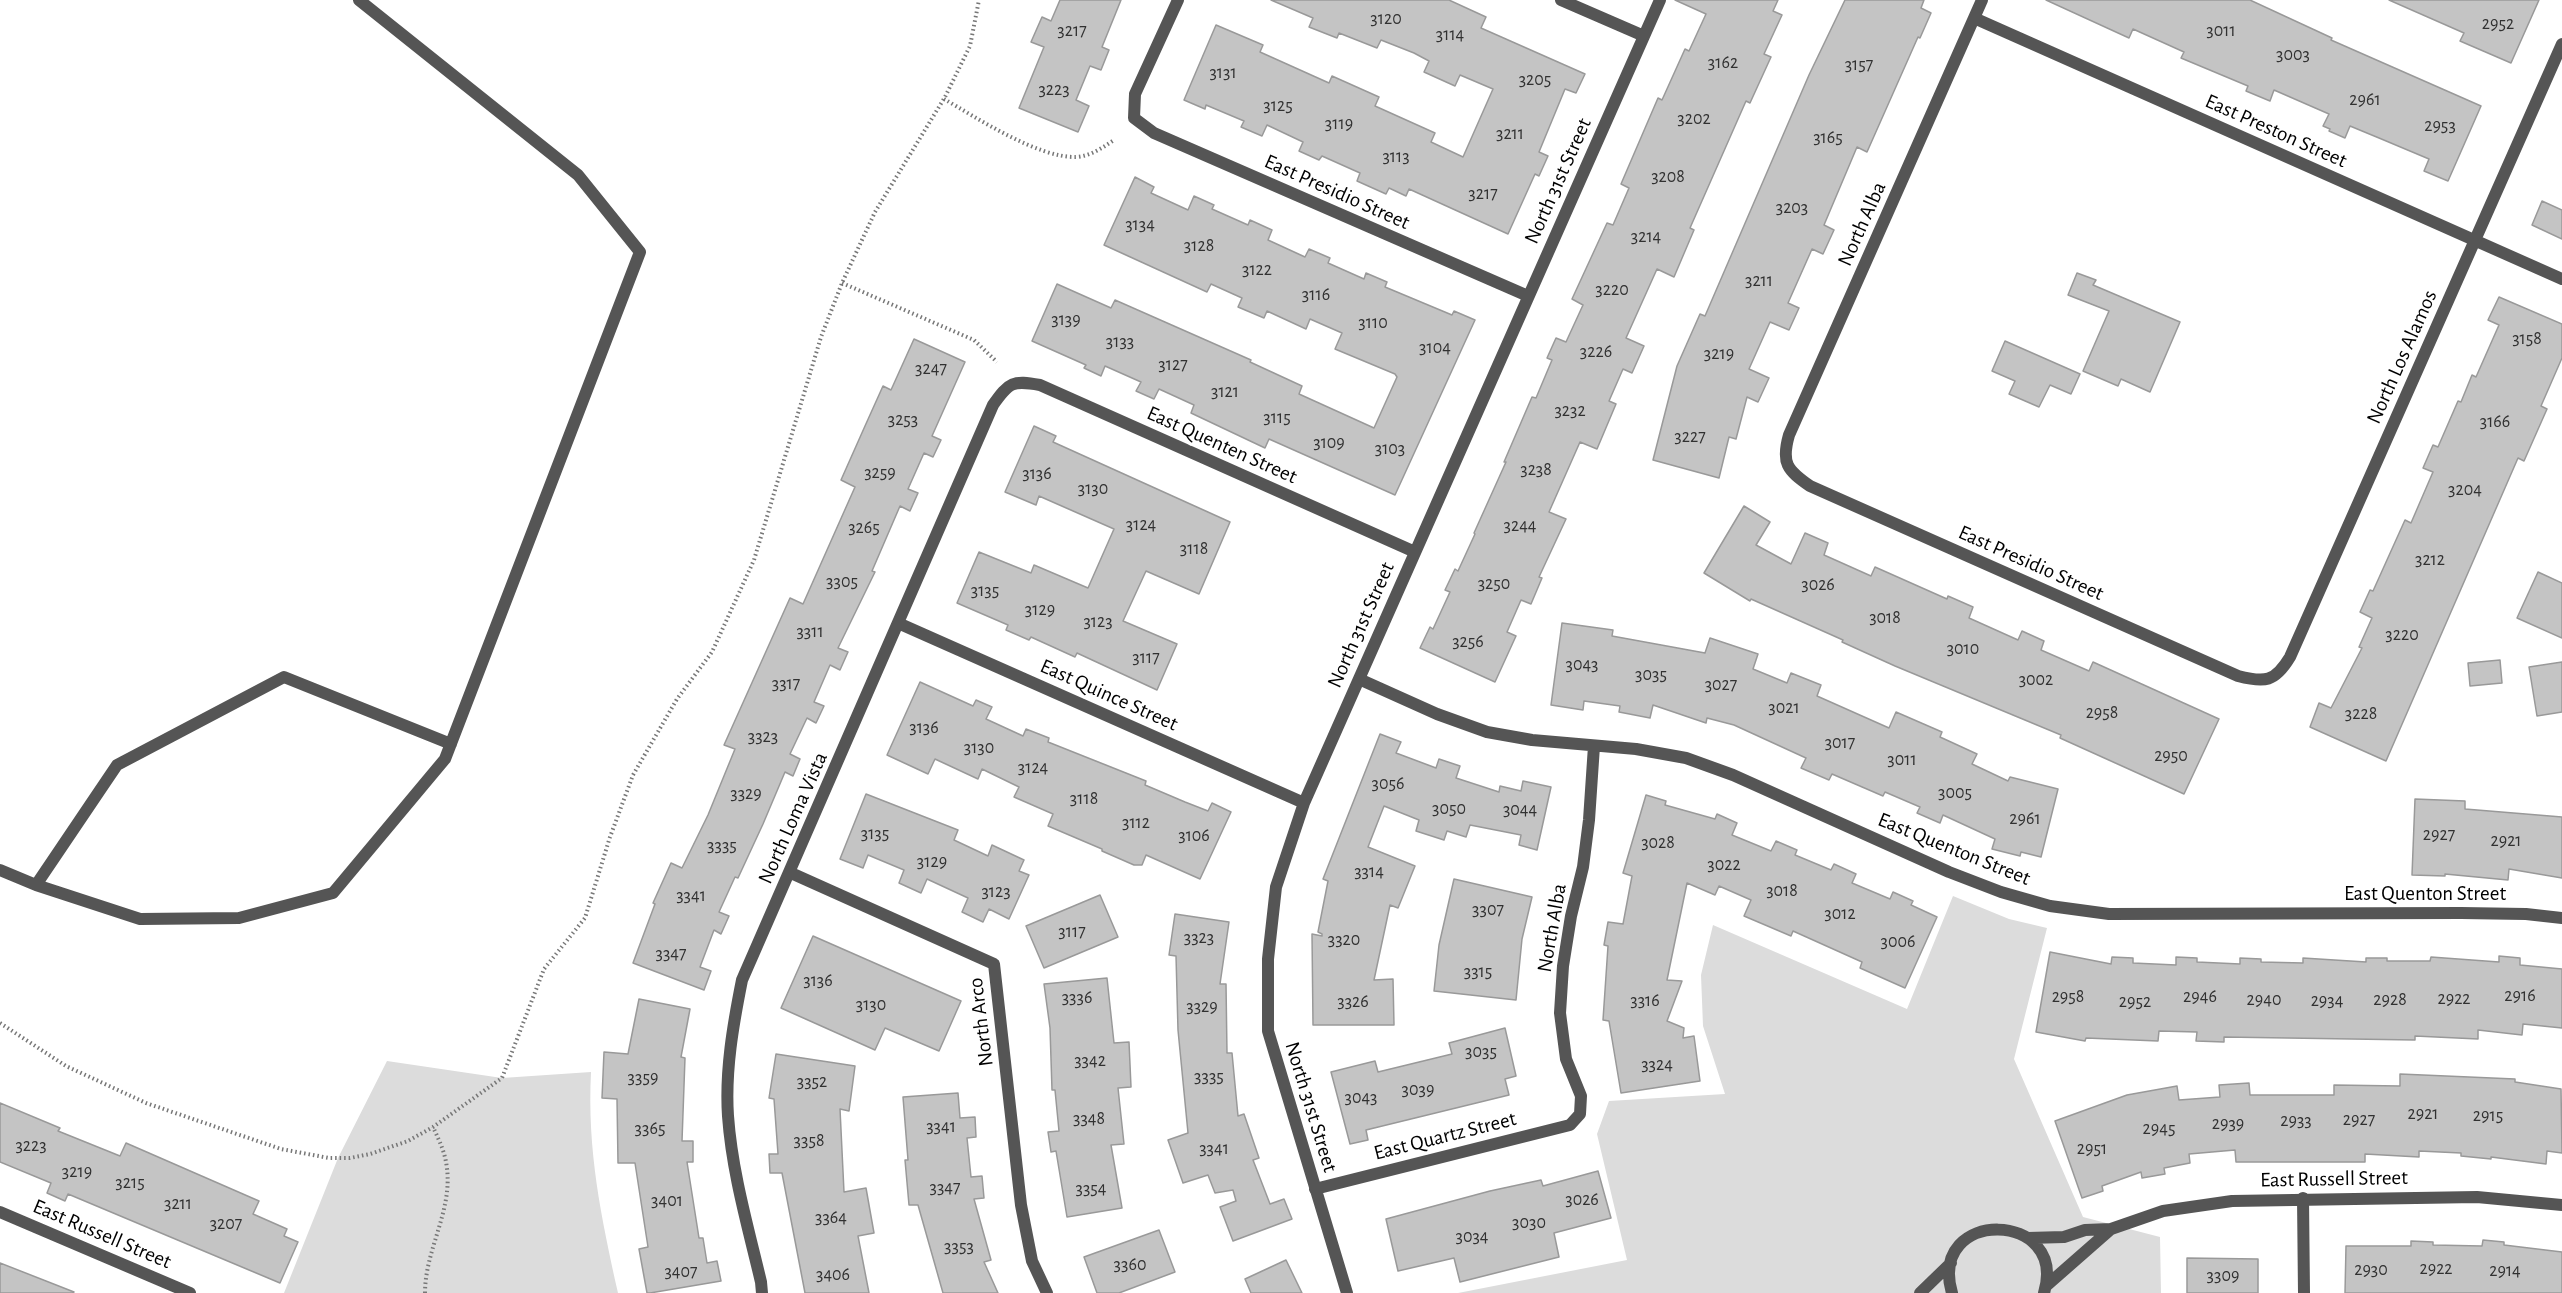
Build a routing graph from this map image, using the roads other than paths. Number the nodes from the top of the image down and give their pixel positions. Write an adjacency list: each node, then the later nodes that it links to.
1 (359, 0): 18 (street)
2 (1178, 0): 11 (street, East Presidio Street)
3 (1561, 0): 7 (street)
4 (1660, 0): 7 (street, North 31st Street)
5 (1982, 0): 6 (street, North Alba)
6 (1974, 18): 9 (street, East Preston Street); 13 (street, North Alba)
7 (1644, 36): 11 (street, North 31st Street)
8 (2562, 44): 9 (street, North Los Alamos)
9 (2475, 241): 10 (street, East Preston Street); 17 (street, North Los Alamos)
10 (2562, 279)
11 (1528, 297): 14 (street, North 31st Street)
12 (1011, 383): 14 (street, East Quenten Street); 15 (street, North Loma Vista)
13 (1786, 465): 17 (street, East Presidio Street)
14 (1415, 552): 16 (street, North 31st Street)
15 (898, 623): 20 (street, East Quince Street); 22 (street, North Loma Vista)
16 (1359, 679): 19 (street, East Quenton Street); 20 (street, North 31st Street)
17 (2269, 680)
18 (451, 744): 23 (street); 23 (street)
19 (1594, 746): 24 (street, East Quenton Street); 25 (street, North Alba)
20 (1304, 803): 26 (street, North 31st Street)
21 (0, 870): 23 (street)
22 (791, 873): 35 (street, North Loma Vista); 36 (street, North Arco)
23 (36, 885)
24 (2562, 918)
25 (1580, 1114): 26 (street, East Quartz Street)
26 (1315, 1189): 37 (street, North 31st Street)
27 (2303, 1198): 28 (street, East Russell Street); 30 (street, East Russell Street); 40 (street)
28 (2562, 1204)
29 (0, 1212): 34 (street, East Russell Street)
30 (2111, 1229): 31 (street, East Russell Street); 33 (street, East Russell Street)
31 (2028, 1238): 32 (street); 33 (street)
32 (1951, 1263): 38 (street); 39 (street)
33 (2045, 1289)
34 (190, 1293)
35 (762, 1293)
36 (1047, 1293)
37 (1347, 1293)
38 (1920, 1293)
39 (1952, 1293)
40 (2304, 1293)

